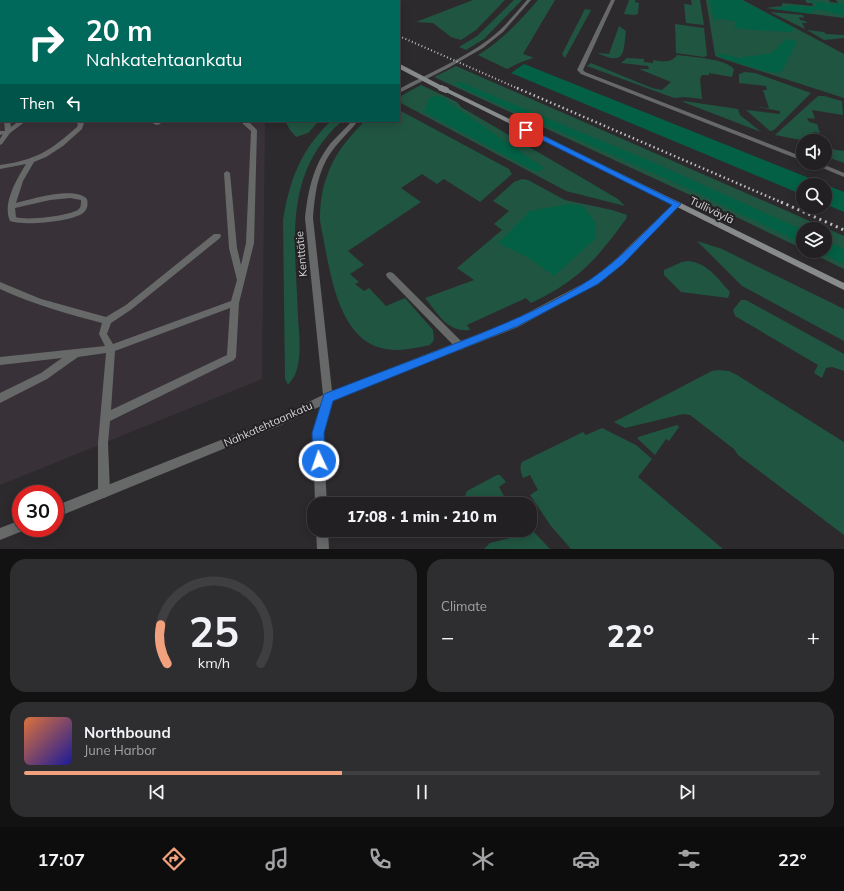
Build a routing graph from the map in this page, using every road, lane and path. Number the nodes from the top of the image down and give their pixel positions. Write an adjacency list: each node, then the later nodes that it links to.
1 (529, 0): 4 (street)
2 (613, 0): 13 (street)
3 (400, 67): 19 (main road, Tulliväylä, bridge)
4 (400, 90)
5 (6, 122): 10 (street)
6 (22, 122): 10 (street)
7 (78, 122): 14 (street)
8 (245, 122): 23 (street)
9 (354, 122): 32 (street, Kenttätie)
10 (8, 132): 11 (street); 12 (street)
11 (0, 133)
12 (0, 143)
13 (796, 156)
14 (31, 162): 15 (street); 20 (street)
15 (0, 167)
16 (832, 170): 18 (street)
17 (227, 173): 23 (street)
18 (844, 174)
19 (677, 204): 25 (main road, Tulliväylä); 28 (street, Nahkatehtaankatu)
20 (13, 206): 20 (street)
21 (217, 236): 27 (street)
22 (390, 275): 28 (street)
23 (240, 280): 26 (street)
24 (0, 285): 27 (street)
25 (844, 287)
26 (234, 303): 29 (street); 34 (street)
27 (107, 321): 29 (street)
28 (460, 346): 32 (street, Nahkatehtaankatu)
29 (111, 349): 30 (street); 34 (street)
30 (77, 353): 31 (street); 33 (street)
31 (0, 361)
32 (328, 397): 35 (street, Nahkatehtaankatu); 36 (street)
33 (0, 398)
34 (105, 418): 35 (street)
35 (104, 492): 37 (street, Nahkatehtaankatu)
36 (321, 497)
37 (64, 508)
38 (12, 529): 39 (street)
39 (0, 534)
40 (322, 537): 41 (street)
41 (323, 549)

